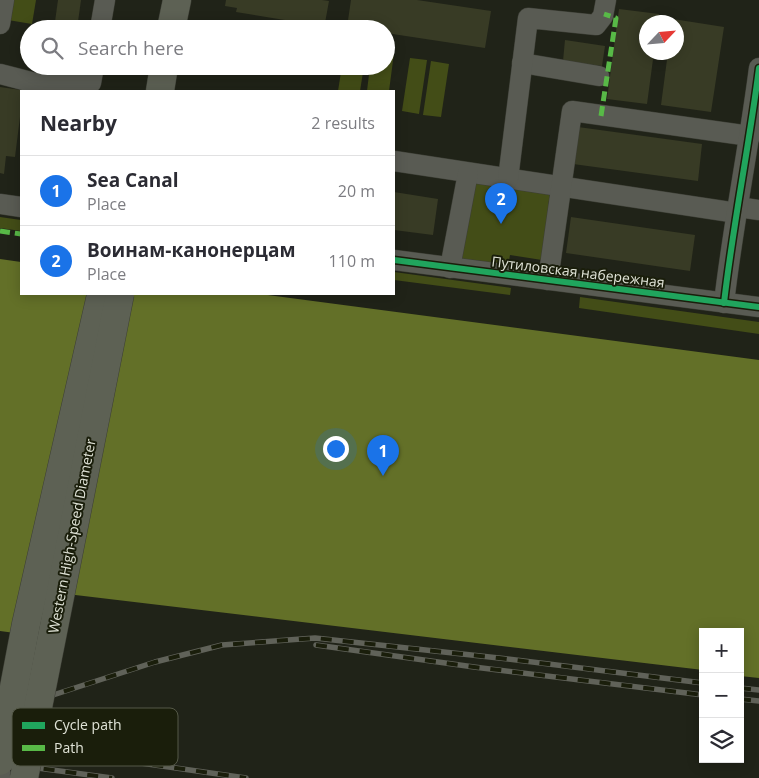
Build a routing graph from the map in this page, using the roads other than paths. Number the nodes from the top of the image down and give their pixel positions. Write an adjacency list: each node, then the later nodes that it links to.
1 (4, 0): 9 (street)
2 (105, 0): 6 (street)
3 (160, 0): 7 (highway)
4 (177, 0): 8 (highway)
5 (606, 0): 10 (street)
6 (102, 20)
7 (157, 20)
8 (173, 20)
9 (0, 24)
10 (522, 63): 15 (street); 23 (street)
11 (759, 68): 20 (street)
12 (0, 74): 17 (street)
13 (147, 75): 18 (highway)
14 (163, 75): 19 (highway)
15 (599, 76)
16 (92, 80): 17 (street)
17 (34, 87)
18 (144, 90)
19 (160, 90)
20 (750, 136): 24 (street); 27 (street)
21 (395, 161): 22 (street)
22 (468, 173): 23 (street); 30 (street)
23 (508, 179): 24 (street)
24 (561, 186): 27 (street); 31 (street)
25 (20, 202): 26 (street)
26 (0, 204)
27 (737, 210): 28 (street); 34 (street)
28 (759, 210)
29 (395, 260): 30 (street, Путиловская набережная)
30 (450, 268): 31 (street, Путиловская набережная)
31 (548, 280): 34 (street, Путиловская набережная)
32 (102, 295): 37 (highway, Western High-Speed Diameter, bridge)
33 (120, 295): 36 (highway, Western High-Speed Diameter, bridge)
34 (724, 303): 35 (street, Путиловская набережная)
35 (759, 307)
36 (38, 708)
37 (0, 761)

